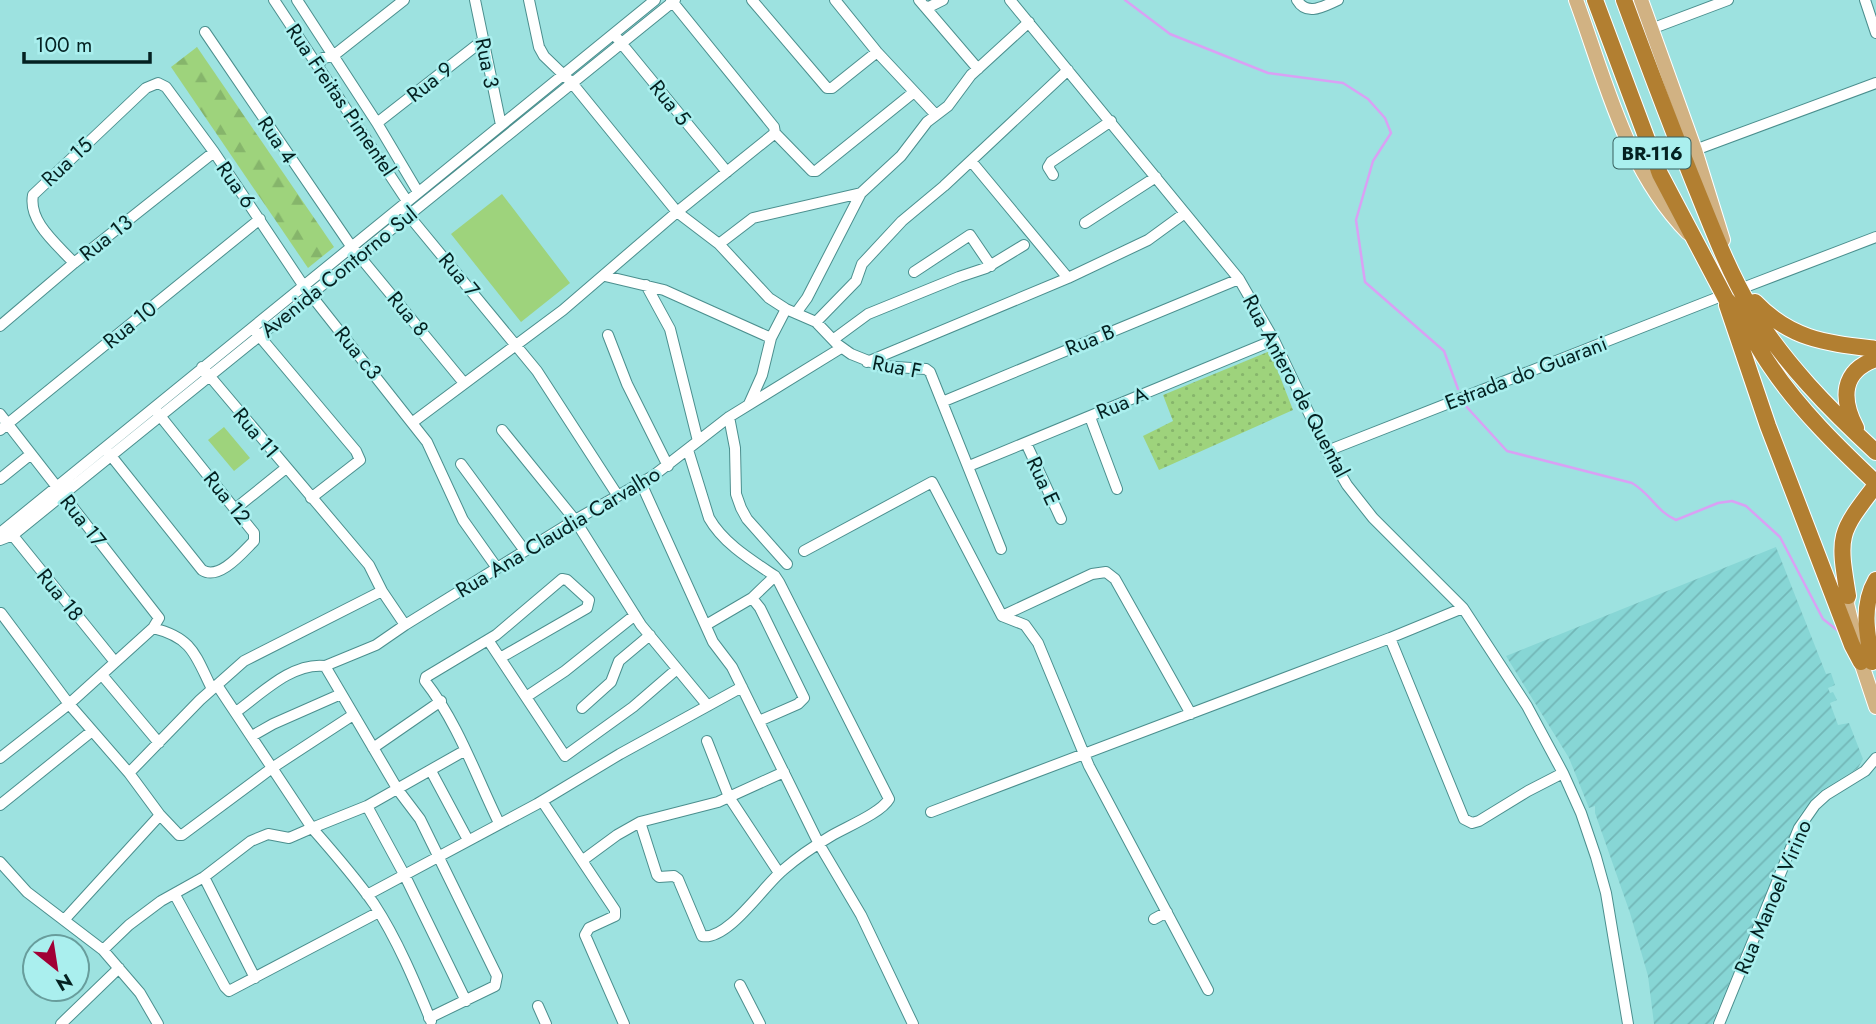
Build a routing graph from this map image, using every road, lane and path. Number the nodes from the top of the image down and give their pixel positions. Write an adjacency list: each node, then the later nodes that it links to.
1 (274, 0): 31 (street, Rua Freitas Pimentel)
2 (297, 0): 30 (street, Rua Freitas Pimentel)
3 (404, 0): 30 (street)
4 (475, 0): 27 (street, Rua 3)
5 (655, 0): 26 (street, Avenida Contorno Sul)
6 (752, 0): 29 (street)
7 (835, 0): 29 (street)
8 (943, 0): 21 (street)
9 (1010, 0): 22 (street, Rua Antero de Quental)
10 (1297, 0): 11 (street)
11 (1338, 0)
12 (1576, 0): 58 (main road, BR-116)
13 (1595, 0): 58 (highway, BR-116)
14 (1624, 0): 39 (highway, BR-116)
15 (1633, 0): 39 (highway)
16 (1641, 0): 23 (main road, BR-116)
17 (1728, 0): 23 (street)
18 (1865, 0): 25 (street)
19 (530, 1): 34 (street)
20 (673, 1): 28 (street, Avenida Contorno Sul); 44 (street)
21 (921, 3): 32 (street)
22 (1029, 22): 32 (street); 33 (street, Rua Antero de Quental)
23 (1651, 29): 45 (main road, BR-116)
24 (205, 33): 62 (street, Rua 4)
25 (1876, 33)
26 (613, 34): 28 (street, Rua 5); 34 (street, Avenida Contorno Sul)
27 (482, 41): 42 (street, Rua 9); 43 (street, Rua 3)
28 (621, 43): 35 (street, Avenida Contorno Sul); 48 (street, Rua 5)
29 (877, 52): 38 (street)
30 (333, 56): 31 (street); 42 (street, Rua Freitas Pimentel)
31 (318, 66): 53 (street, Rua Freitas Pimentel)
32 (978, 69): 40 (street)
33 (1068, 70): 41 (street, Rua Antero de Quental); 47 (street)
34 (562, 74): 35 (street); 43 (street, Avenida Contorno Sul)
35 (572, 83): 53 (street, Avenida Contorno Sul); 54 (street)
36 (1876, 83): 45 (street)
37 (166, 87): 46 (street, Rua 6); 64 (street, Rua 15)
38 (914, 92): 40 (street); 44 (street)
39 (1658, 95): 63 (highway, BR-116)
40 (936, 115): 52 (street)
41 (1111, 121): 49 (street); 50 (street, Rua Antero de Quental)
42 (377, 123): 51 (street, Rua Freitas Pimentel)
43 (501, 125): 51 (street, Avenida Contorno Sul)
44 (773, 128): 48 (street)
45 (1695, 150): 63 (main road, BR-116)
46 (214, 152): 56 (street, Rua 6); 64 (street, Rua 13)
47 (971, 161): 68 (street); 75 (street)
48 (727, 172): 54 (street)
49 (1053, 175)
50 (1156, 177): 55 (street, Rua Antero de Quental); 57 (street)
51 (418, 192): 53 (street, Avenida Contorno Sul)
52 (861, 193): 60 (street); 74 (street)
53 (406, 207): 62 (street, Avenida Contorno Sul); 82 (street, Rua 7)
54 (677, 212): 60 (street, Rua F); 67 (street)
55 (1185, 213): 68 (street); 69 (street, Rua Antero de Quental)
56 (260, 219): 71 (street, Rua 6); 96 (street, Rua 10)
57 (1085, 223)
58 (1690, 235): 73 (highway, BR-116)
59 (1876, 237): 72 (street)
60 (719, 243): 74 (street, Rua F)
61 (1024, 245): 65 (street, Rua Ana Claudia Carvalho)
62 (355, 251): 71 (street, Avenida Contorno Sul); 88 (street, Rua 8)
63 (1723, 257): 72 (highway, BR-116)
64 (74, 263): 76 (street, Rua 13)
65 (991, 266): 66 (street); 83 (street, Rua Ana Claudia Carvalho)
66 (914, 272)
67 (605, 276): 70 (street); 82 (street)
68 (1068, 278): 86 (street)
69 (1239, 279): 81 (street, Rua Antero de Quental); 89 (street, Rua B)
70 (646, 285): 80 (street); 99 (street)
71 (306, 290): 77 (street, Avenida Contorno Sul); 79 (street, Avenida Contorno Sul); 95 (street, Rua c3)
72 (1742, 294): 84 (highway); 98 (highway, BR-116)
73 (1725, 297): 103 (street, Estrada do Guarani); 112 (highway, BR-116); 145 (highway)
74 (791, 311): 75 (street, Rua F); 80 (street)
75 (816, 322): 83 (street, Rua F)
76 (0, 326)
77 (252, 327): 79 (street); 87 (street, Avenida Contorno Sul)
78 (608, 335): 107 (street)
79 (259, 336): 87 (street, Avenida Contorno Sul); 116 (street)
80 (771, 338): 90 (street)
81 (1274, 340): 94 (street, Rua A); 103 (street, Rua Antero de Quental)
82 (516, 343): 88 (street); 115 (street, Rua 7)
83 (838, 344): 86 (street, Rua F); 90 (street, Rua Ana Claudia Carvalho)
84 (1876, 349)
85 (1876, 359): 98 (highway)
86 (867, 362): 89 (street, Rua F)
87 (205, 372): 91 (street, Avenida Contorno Sul); 109 (street, Rua 11)
88 (464, 383): 95 (street)
89 (942, 402): 108 (street, Rua F)
90 (748, 405): 93 (street, Rua Ana Claudia Carvalho)
91 (157, 411): 102 (street, Avenida Contorno Sul); 117 (street, Rua 12)
92 (0, 414): 96 (street, Rua 17)
93 (729, 417): 99 (street, Rua Ana Claudia Carvalho); 125 (street)
94 (1090, 417): 100 (street, Rua A); 113 (street)
95 (413, 422): 126 (street, Rua c3)
96 (4, 426): 105 (street, Rua 17)
97 (502, 430): 119 (street)
98 (1862, 439): 104 (highway, BR-116)
99 (698, 441): 101 (street, Rua Ana Claudia Carvalho)
100 (1026, 443): 108 (street, Rua A); 118 (street, Rua E)
101 (688, 450): 107 (street, Rua Ana Claudia Carvalho); 127 (street)
102 (107, 451): 114 (street, Avenida Contorno Sul); 117 (street, Rua 12)
103 (1327, 451): 132 (street, Rua Antero de Quental)
104 (1876, 452)
105 (31, 454): 110 (street); 114 (street, Rua 17)
106 (461, 464): 123 (street)
107 (668, 466): 111 (street, Rua Ana Claudia Carvalho)
108 (969, 466): 122 (street, Rua F)
109 (286, 468): 116 (street, Rua 11); 117 (street)
110 (0, 479)
111 (640, 483): 115 (street, Rua Ana Claudia Carvalho); 137 (street)
112 (1876, 484): 130 (highway)
113 (1117, 489)
114 (59, 491): 120 (street, Avenida Contorno Sul); 138 (street, Rua 17)
115 (618, 496): 119 (street, Rua Ana Claudia Carvalho)
116 (311, 498): 129 (street)
117 (235, 509)
118 (1061, 519)
119 (575, 520): 123 (street, Rua Ana Claudia Carvalho); 134 (street)
120 (6, 532): 121 (street, Avenida Contorno Sul); 143 (street, Rua 18)
121 (0, 540)
122 (1001, 549)
123 (525, 551): 126 (street, Rua Ana Claudia Carvalho)
124 (804, 551): 135 (street)
125 (787, 564)
126 (497, 568): 136 (street, Rua Ana Claudia Carvalho)
127 (775, 576): 131 (street); 186 (street)
128 (1876, 580): 145 (highway)
129 (382, 590): 136 (street); 148 (street)
130 (1848, 596): 145 (main road)
131 (752, 598): 137 (street); 160 (street)
132 (1463, 608): 140 (street); 174 (street, Rua Antero de Quental)
133 (1, 613): 153 (street)
134 (635, 615): 139 (street); 151 (street)
135 (1002, 616): 158 (street); 167 (street)
136 (405, 625): 144 (street, Rua Ana Claudia Carvalho)
137 (706, 625): 149 (street)
138 (153, 628): 143 (street); 148 (street)
139 (650, 635): 146 (street); 156 (street)
140 (1390, 638): 158 (street); 174 (street)
141 (488, 640): 142 (street); 142 (street); 152 (street)
142 (500, 658): 151 (street)
143 (115, 662): 147 (street)
144 (325, 666): 150 (street); 157 (street, Rua Ana Claudia Carvalho)
145 (1869, 667): 155 (main road)
146 (677, 669): 151 (street); 154 (street)
147 (102, 675): 153 (street); 164 (street)
148 (214, 687): 157 (street); 164 (street)
149 (742, 687): 154 (street); 160 (street)
150 (341, 694): 159 (street); 162 (street)
151 (526, 697)
152 (441, 701): 165 (street); 166 (street)
153 (69, 705): 161 (street); 168 (street)
154 (708, 706): 177 (street)
155 (1876, 707)
156 (582, 708)
157 (236, 712): 162 (street)
158 (1191, 714): 167 (street)
159 (354, 715): 165 (street); 170 (street)
160 (759, 721): 172 (street)
161 (92, 731): 173 (street); 178 (street)
162 (252, 736): 170 (street)
163 (707, 741): 176 (street)
164 (159, 743): 173 (street)
165 (373, 748): 175 (street)
166 (464, 751): 171 (street); 183 (street)
167 (1085, 754): 180 (street); 196 (street)
168 (0, 758)
169 (1876, 758): 214 (street, Rua Manoel Virino)
170 (272, 768): 181 (street); 184 (street)
171 (431, 771): 175 (street); 185 (street)
172 (784, 772): 176 (street); 186 (street)
173 (129, 773): 181 (street)
174 (1563, 773): 213 (street, Rua Antero de Quental)
175 (398, 790): 179 (street); 187 (street)
176 (729, 797): 182 (street); 191 (street)
177 (542, 801): 183 (street); 188 (street)
178 (0, 805)
179 (367, 806): 184 (street); 190 (street)
180 (931, 812)
181 (160, 815): 197 (street)
182 (640, 822): 188 (street); 191 (street)
183 (499, 823): 185 (street)
184 (312, 828): 192 (street); 194 (street)
185 (468, 840): 187 (street)
186 (820, 844): 191 (street); 212 (street)
187 (439, 857): 190 (street); 204 (street)
188 (583, 860): 210 (street)
189 (0, 862): 197 (street)
190 (404, 873): 194 (street); 204 (street)
191 (779, 873)
192 (204, 877): 193 (street); 201 (street)
193 (176, 895): 199 (street); 201 (street)
194 (367, 895): 195 (street)
195 (379, 912): 201 (street); 206 (street)
196 (1167, 912): 198 (street); 203 (street)
197 (65, 919): 199 (street)
198 (1154, 919)
199 (103, 950): 200 (street)
200 (119, 968): 207 (street); 208 (street)
201 (255, 978)
202 (740, 985): 211 (street)
203 (1208, 990)
204 (466, 1001): 206 (street)
205 (538, 1006): 209 (street)
206 (430, 1021)
207 (61, 1024)
208 (158, 1024)
209 (546, 1024)
210 (624, 1024)
211 (761, 1024)
212 (913, 1024)
213 (1628, 1024)
214 (1719, 1024)

